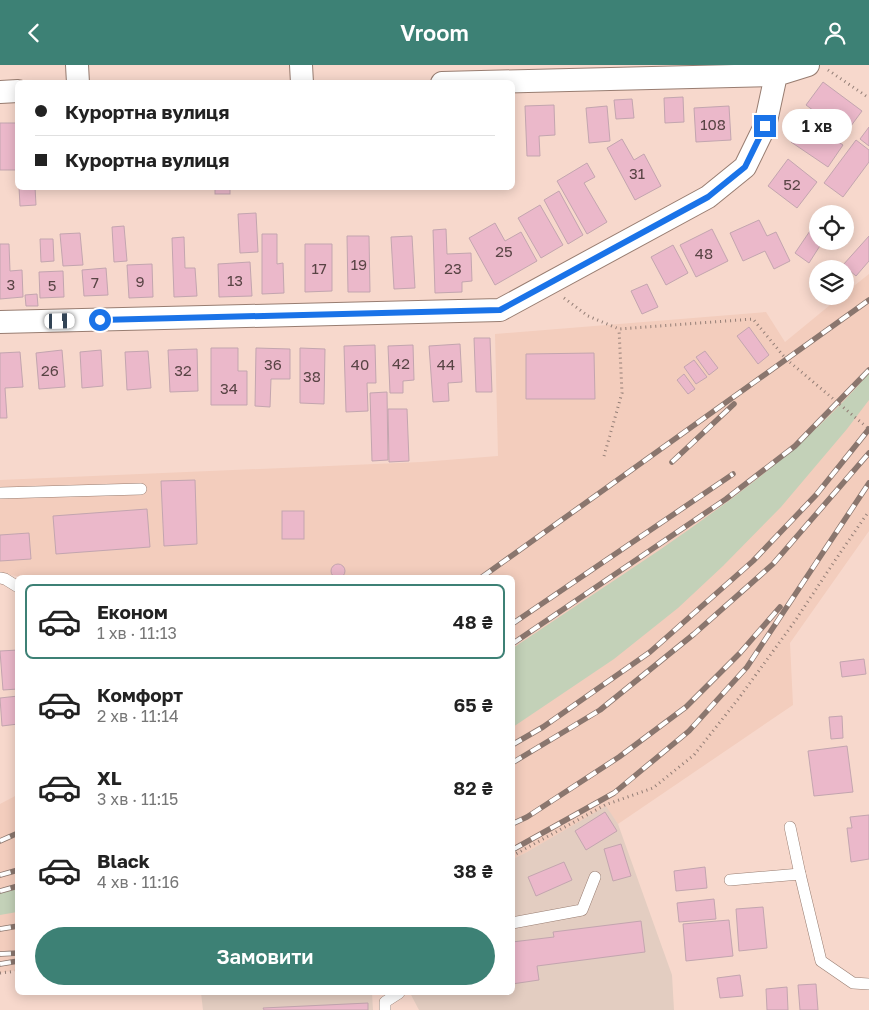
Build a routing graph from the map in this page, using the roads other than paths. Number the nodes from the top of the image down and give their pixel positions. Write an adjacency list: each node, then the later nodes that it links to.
1 (77, 65): 7 (street)
2 (301, 65): 8 (street)
3 (808, 65): 6 (street)
4 (749, 70): 5 (street); 6 (street)
5 (525, 73): 9 (street)
6 (776, 75): 12 (street)
7 (78, 80)
8 (302, 80)
9 (467, 80)
10 (15, 91): 11 (street)
11 (0, 92)
12 (0, 322)
13 (141, 489): 14 (lane)
14 (0, 493)
15 (0, 578): 16 (lane)
16 (15, 585)
17 (790, 827): 18 (lane)
18 (800, 874): 20 (lane); 22 (lane)
19 (595, 877): 21 (lane)
20 (730, 880)
21 (515, 922)
22 (869, 984)
23 (396, 995): 24 (lane)
24 (386, 1010)

